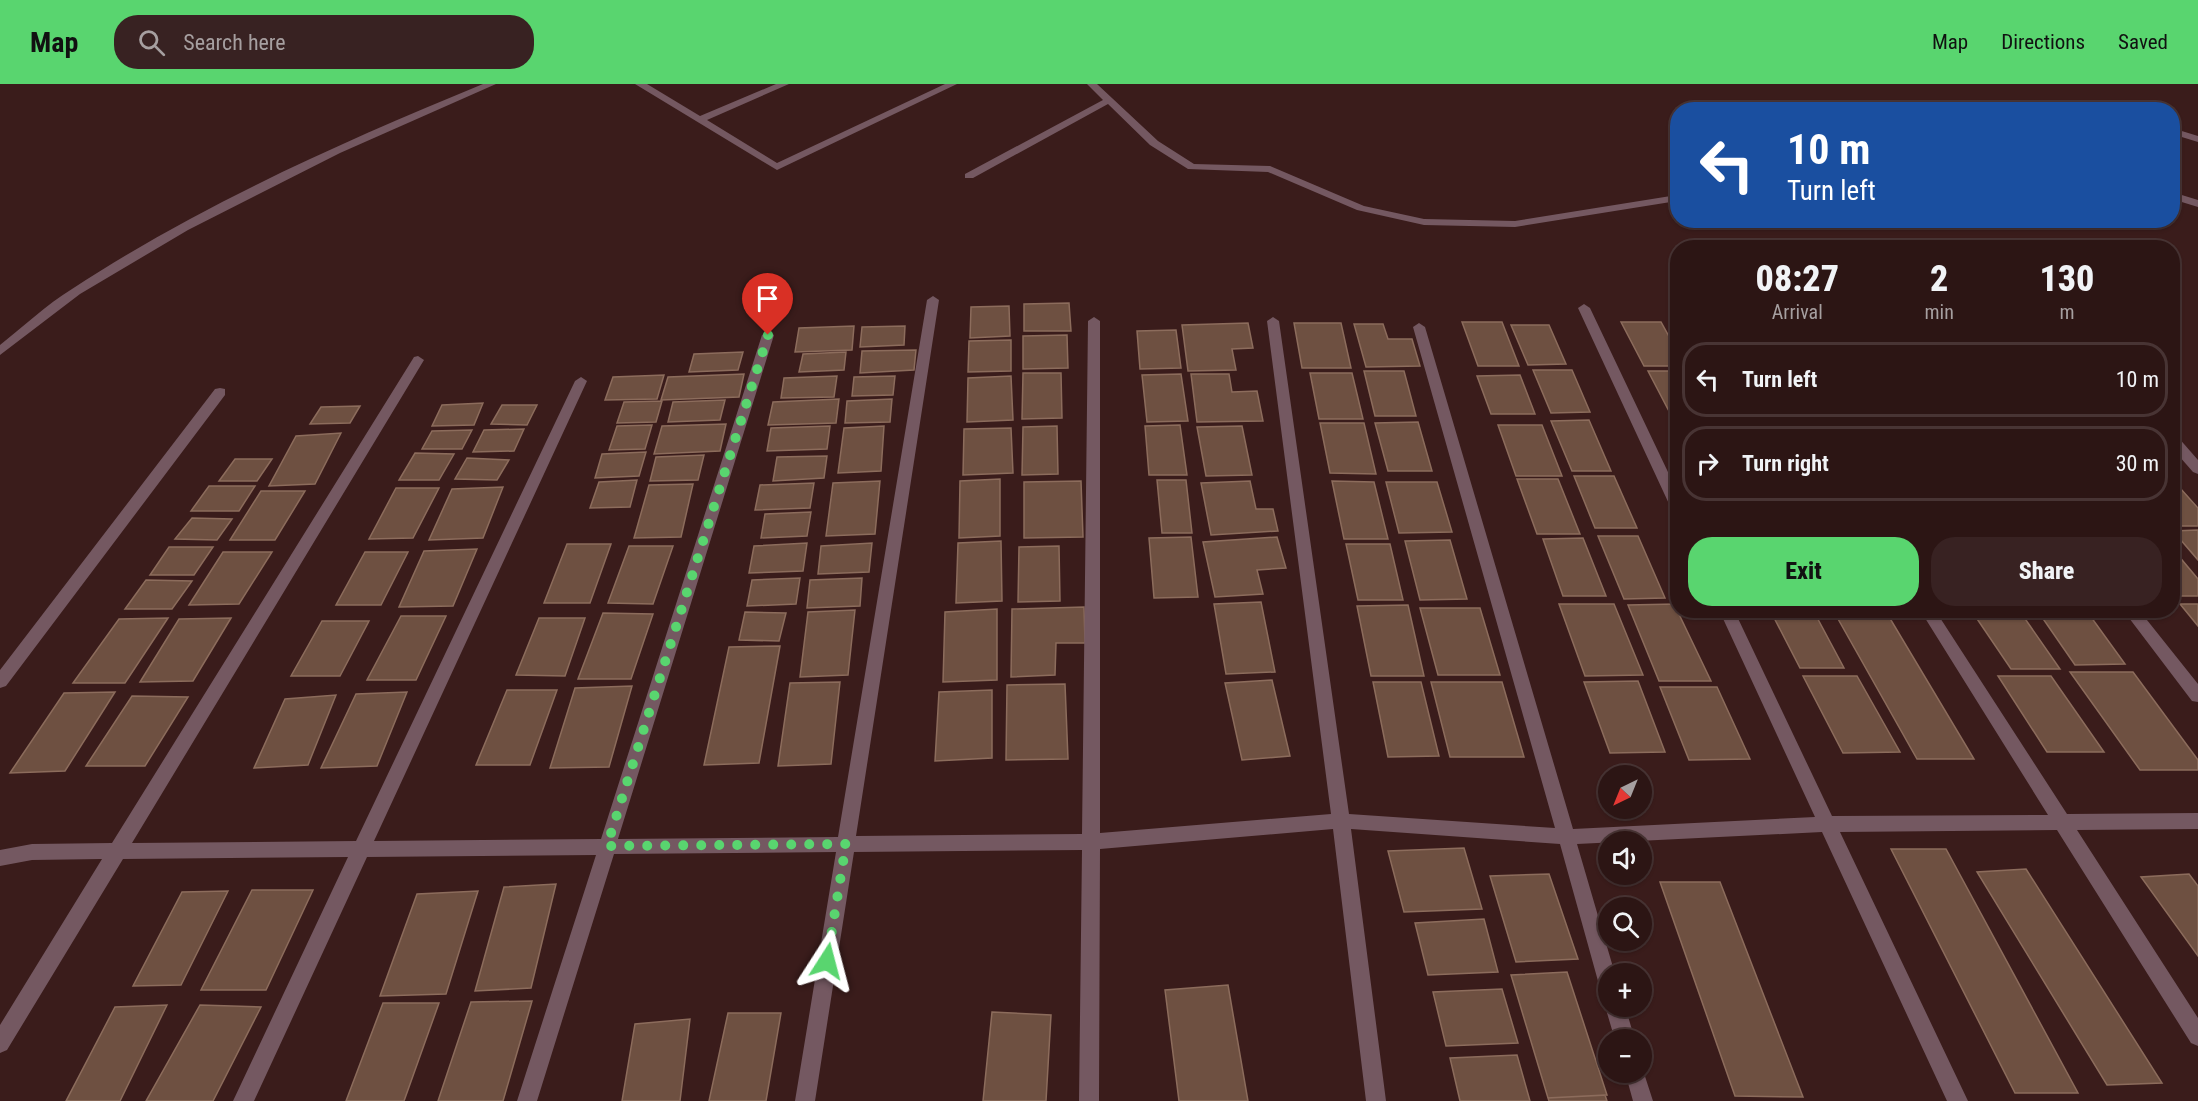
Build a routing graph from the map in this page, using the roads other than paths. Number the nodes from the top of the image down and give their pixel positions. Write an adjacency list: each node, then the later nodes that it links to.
1 (491, 84): 20 (street)
2 (640, 84): 7 (street)
3 (784, 84): 7 (street)
4 (952, 84): 7 (street)
5 (1092, 84): 6 (street)
6 (1109, 100): 10 (street); 12 (street)
7 (700, 120)
8 (2180, 133): 9 (street)
9 (2198, 139)
10 (969, 176)
11 (2180, 198): 13 (street)
12 (1670, 199)
13 (2198, 204)
14 (933, 300): 38 (street)
15 (1584, 308): 26 (street)
16 (1094, 321): 37 (street)
17 (1273, 321): 32 (street)
18 (1419, 327): 36 (street)
19 (768, 335): 39 (street)
20 (0, 351)
21 (418, 360): 41 (street)
22 (581, 381): 40 (street)
23 (220, 392): 30 (street)
24 (2180, 448): 25 (street)
25 (2198, 469)
26 (1670, 491)
27 (1730, 618): 35 (street)
28 (1932, 618): 33 (street)
29 (2136, 618): 31 (street)
30 (0, 682)
31 (2198, 696)
32 (1341, 821): 36 (street); 37 (street); 51 (street)
33 (2062, 821): 34 (street); 35 (street); 44 (street)
34 (2198, 821)
35 (1826, 824): 36 (street); 53 (street)
36 (1566, 837): 43 (street)
37 (1090, 842): 38 (street); 50 (street)
38 (846, 844): 39 (street); 49 (street)
39 (607, 846): 40 (street); 48 (street)
40 (361, 849): 41 (street); 47 (street)
41 (117, 851): 42 (street); 45 (street)
42 (0, 858)
43 (1603, 963)
44 (2198, 1036)
45 (0, 1043)
46 (1638, 1083): 52 (street)
47 (243, 1101)
48 (527, 1101)
49 (805, 1101)
50 (1089, 1101)
51 (1376, 1101)
52 (1643, 1101)
53 (1958, 1101)

